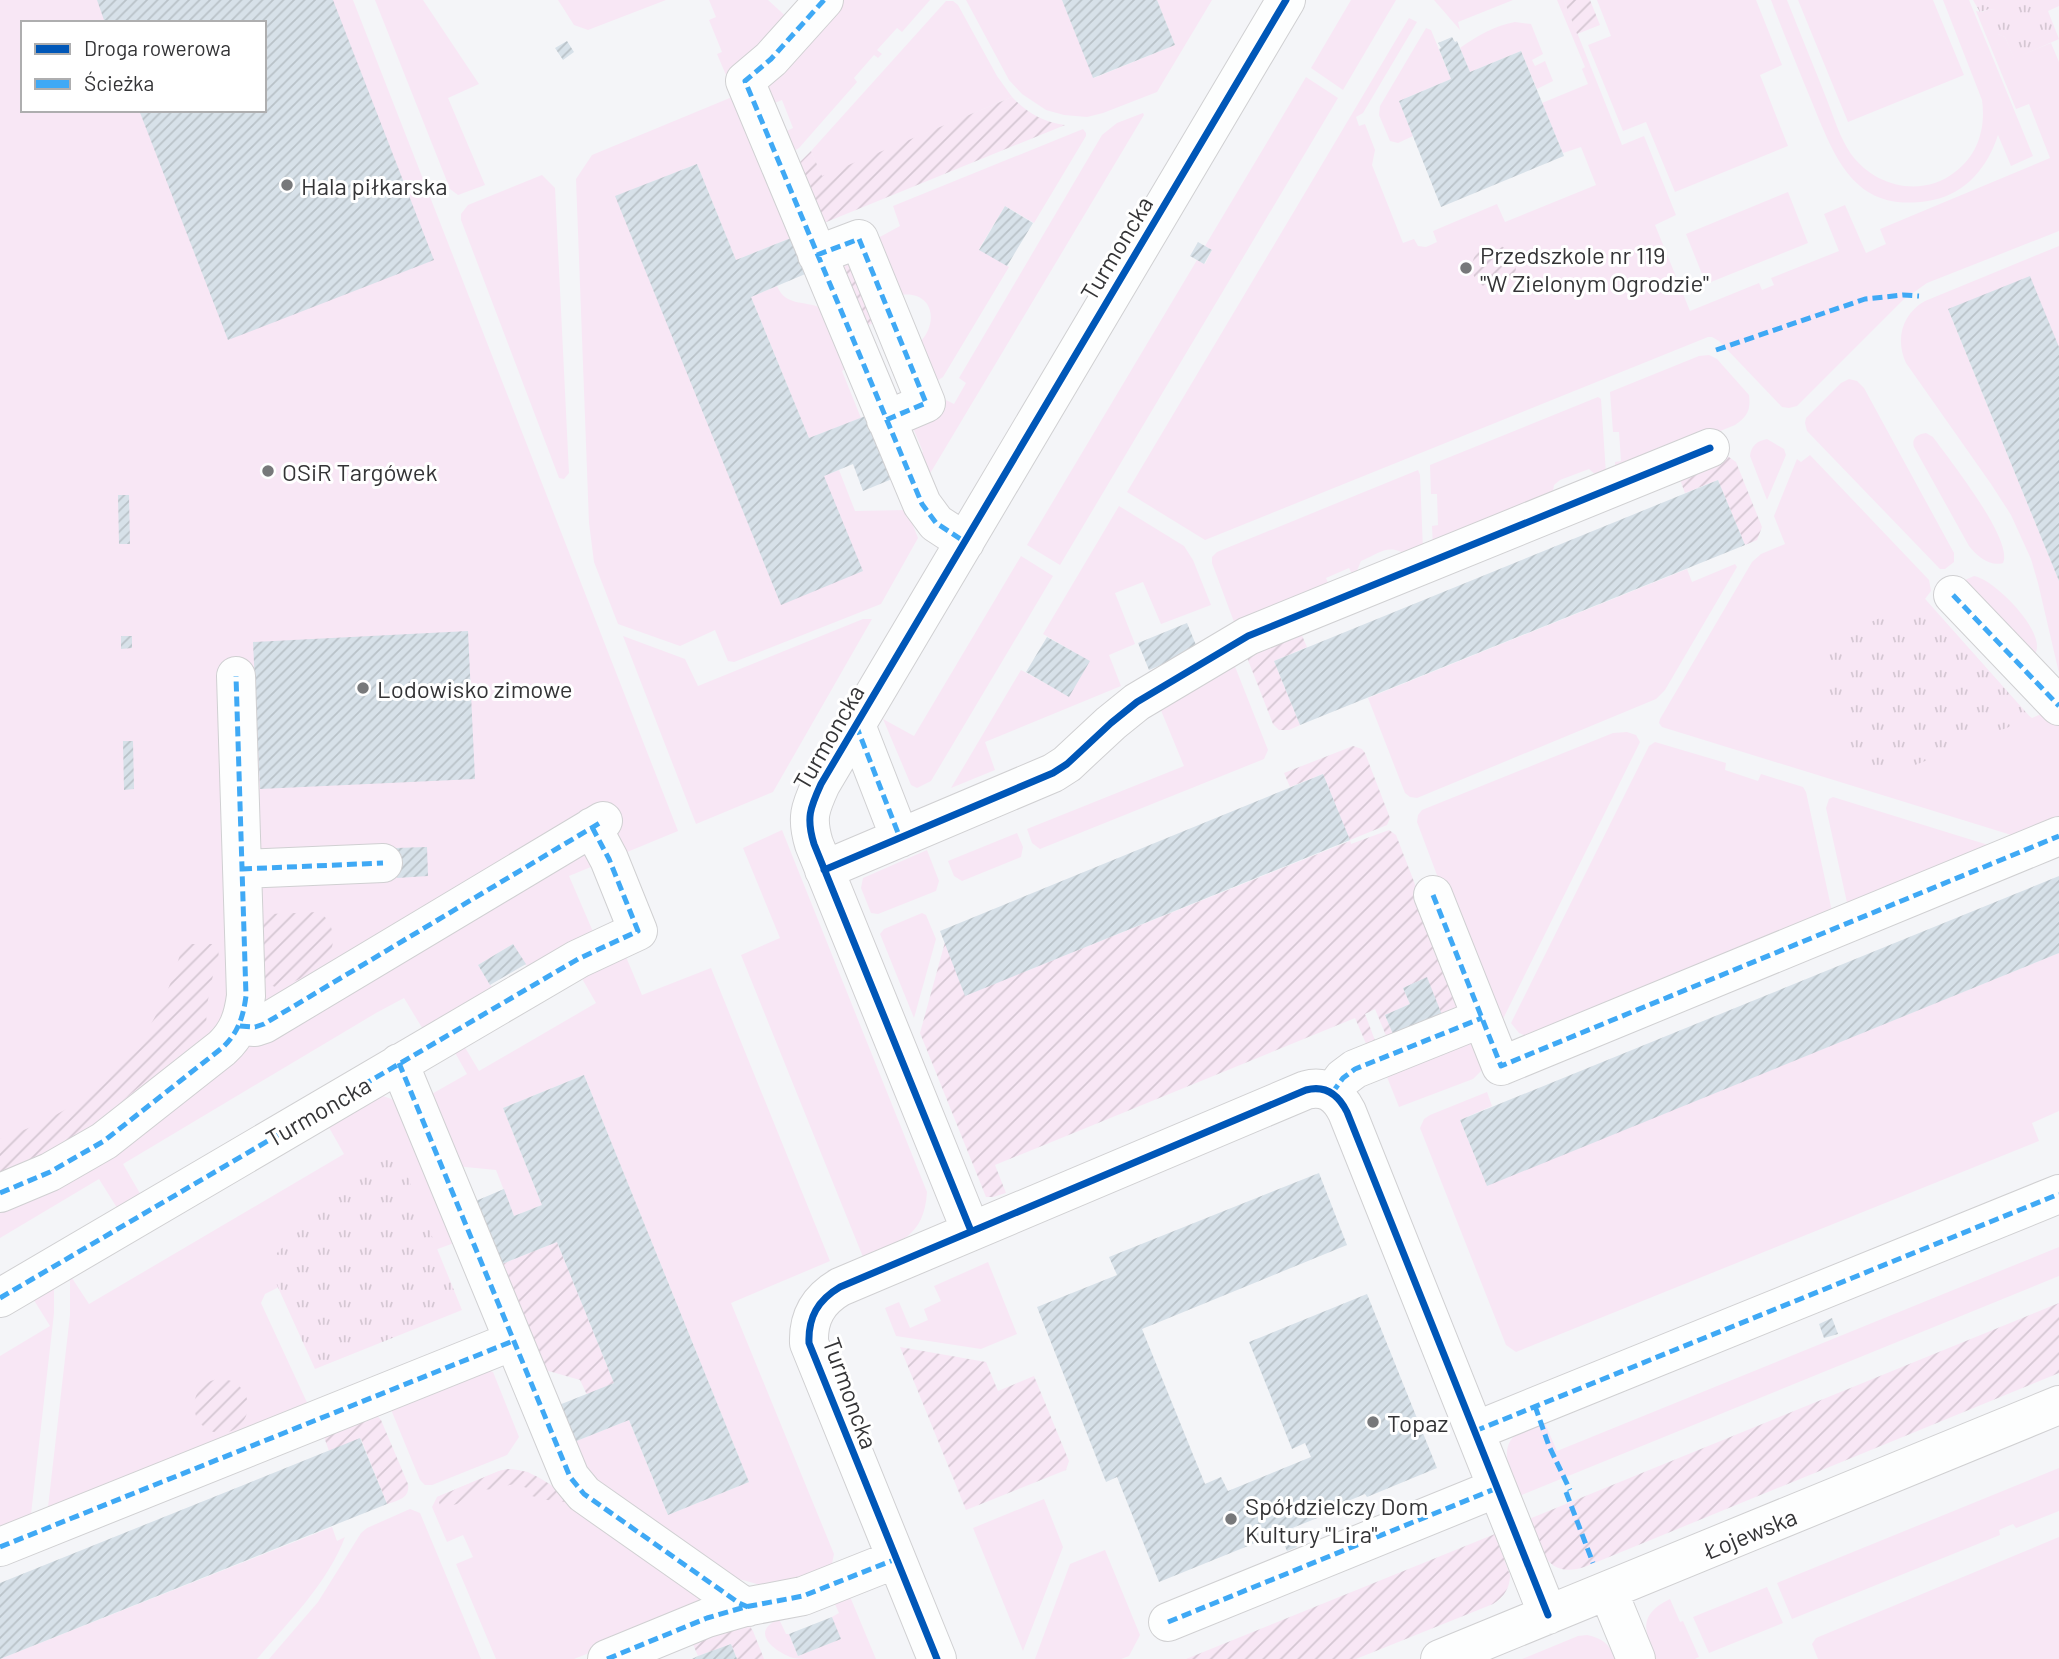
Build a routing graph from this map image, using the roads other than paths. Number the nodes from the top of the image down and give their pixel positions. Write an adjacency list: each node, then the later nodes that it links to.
1 (824, 0): 4 (street)
2 (1281, 2): 4 (street, Turmoncka)
3 (1710, 447): 10 (street)
4 (965, 542): 8 (street, Turmoncka)
5 (1954, 595): 7 (street)
6 (236, 676): 12 (street)
7 (2059, 706)
8 (856, 725): 10 (street); 13 (street, Turmoncka)
9 (2059, 836): 15 (street)
10 (900, 838): 13 (street)
11 (383, 863): 12 (street)
12 (242, 869): 16 (street)
13 (824, 870): 21 (street, Turmoncka)
14 (1433, 895): 15 (street)
15 (1482, 1018): 18 (street)
16 (240, 1026): 17 (street, Turmoncka); 19 (street)
17 (399, 1063): 22 (street, Turmoncka); 23 (street)
18 (1332, 1093): 21 (street); 25 (street)
19 (0, 1193)
20 (2059, 1194): 25 (street)
21 (971, 1231): 28 (street, Turmoncka)
22 (0, 1298)
23 (513, 1341): 27 (street); 30 (street)
24 (2059, 1405): 29 (street, Łojewska)
25 (1475, 1431): 26 (street)
26 (1497, 1488): 31 (street); 32 (street)
27 (0, 1547)
28 (896, 1559): 30 (street); 34 (street, Turmoncka)
29 (1608, 1591): 31 (street, Łojewska); 36 (street)
30 (748, 1607): 33 (street)
31 (1548, 1615): 35 (street, Łojewska)
32 (1168, 1622)
33 (607, 1659)
34 (937, 1659)
35 (1440, 1659)
36 (1636, 1659)

